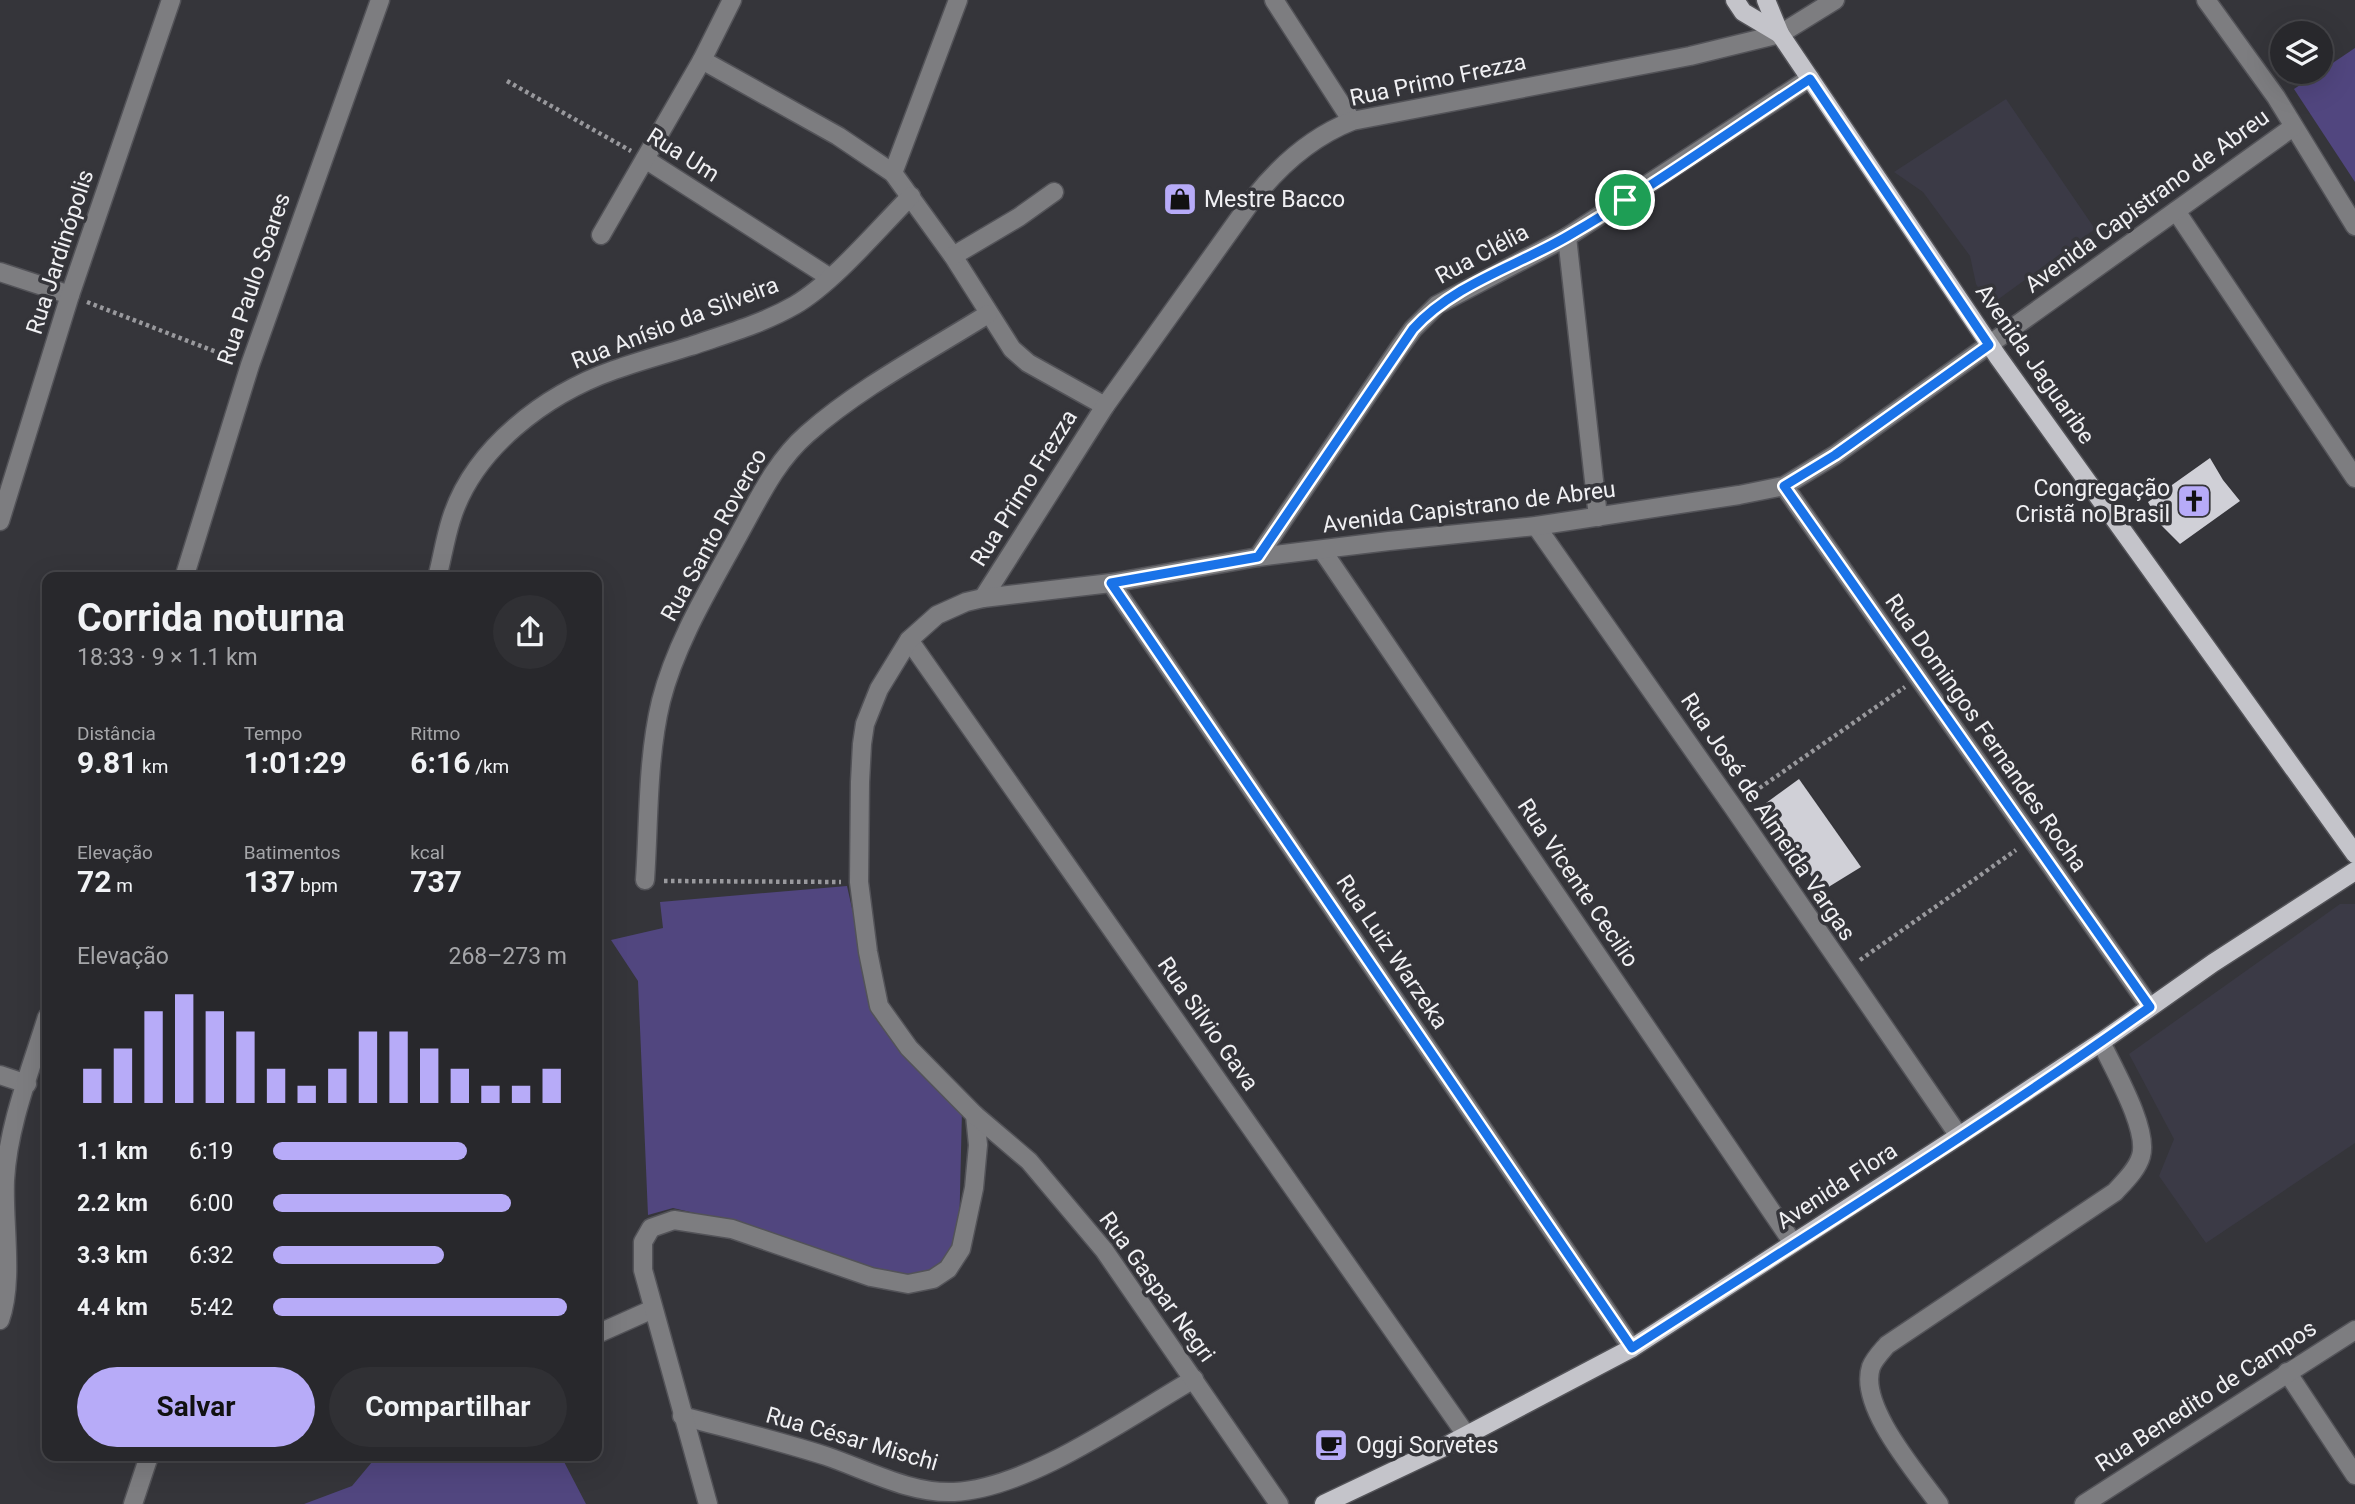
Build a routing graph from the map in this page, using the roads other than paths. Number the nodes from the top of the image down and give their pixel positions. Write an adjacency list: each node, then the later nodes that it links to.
1 (171, 0): 26 (street, Rua Jardinópolis)
2 (380, 0): 37 (street, Rua Paulo Soares)
3 (732, 0): 11 (street)
4 (958, 0): 16 (street)
5 (1274, 0): 13 (street)
6 (1735, 0): 10 (main road, Avenida Jaguaribe)
7 (1766, 0): 10 (main road, Avenida Jaguaribe)
8 (1835, 0): 10 (street, Rua Primo Frezza)
9 (2206, 0): 14 (street)
10 (1780, 34): 12 (main road, Avenida Jaguaribe); 13 (street, Rua Primo Frezza)
11 (702, 60): 15 (street); 16 (street)
12 (1810, 79): 22 (street, Rua Clélia); 28 (main road, Avenida Jaguaribe)
13 (1352, 121): 29 (street, Rua Primo Frezza)
14 (2293, 127): 19 (street, Avenida Capistrano de Abreu); 20 (street)
15 (645, 159): 21 (street); 25 (street, Rua Um)
16 (893, 173): 18 (street)
17 (1054, 192): 23 (street)
18 (911, 196): 23 (street); 25 (street, Rua Anísio da Silveira)
19 (2176, 211): 28 (street, Avenida Capistrano de Abreu); 30 (street)
20 (2355, 226)
21 (601, 235)
22 (1567, 237): 32 (street); 36 (street, Rua Clélia)
23 (953, 256): 27 (street)
24 (0, 272): 26 (street)
25 (829, 277): 38 (street, Rua Anísio da Silveira)
26 (70, 295): 33 (street, Rua Jardinópolis)
27 (988, 314): 29 (street); 44 (street, Rua Santo Roverco)
28 (1989, 345): 31 (street, Avenida Capistrano de Abreu); 42 (main road, Avenida Jaguaribe)
29 (1105, 405): 40 (street, Rua Primo Frezza)
30 (2355, 478)
31 (1784, 486): 32 (street, Avenida Capistrano de Abreu); 45 (street, Rua Domingos Fernandes Rocha)
32 (1598, 517): 34 (street, Avenida Capistrano de Abreu)
33 (0, 521)
34 (1536, 526): 35 (street, Avenida Capistrano de Abreu); 51 (street, Rua José de Almeida Vargas)
35 (1322, 550): 36 (street, Avenida Capistrano de Abreu); 52 (street, Rua Vicente Cecilio)
36 (1258, 557): 39 (street, Avenida Capistrano de Abreu)
37 (186, 572)
38 (438, 572)
39 (1111, 583): 40 (street, Avenida Capistrano de Abreu); 58 (street, Rua Luiz Warzeka)
40 (983, 598): 41 (street, Avenida Capistrano de Abreu)
41 (909, 640): 50 (street, Avenida Capistrano de Abreu); 62 (street, Rua Silvio Gava)
42 (2355, 854)
43 (2355, 871): 45 (main road, Avenida Flora)
44 (645, 880)
45 (2150, 1007): 47 (main road, Avenida Flora)
46 (42, 1034): 49 (street)
47 (2101, 1042): 51 (main road, Avenida Flora); 70 (street)
48 (0, 1075): 49 (street)
49 (27, 1084): 53 (street)
50 (975, 1115): 54 (street); 60 (street, Rua Gaspar Negri)
51 (1959, 1136): 52 (main road, Avenida Flora)
52 (1793, 1243): 58 (main road, Avenida Flora)
53 (3, 1250): 55 (street)
54 (653, 1309): 57 (street); 61 (street)
55 (0, 1320)
56 (2355, 1330): 59 (street, Rua Benedito de Campos)
57 (602, 1332)
58 (1632, 1348): 62 (main road, Avenida Flora)
59 (2287, 1372): 64 (street); 71 (street, Rua Benedito de Campos)
60 (1194, 1379): 65 (street, Rua César Mischi); 68 (street, Rua Gaspar Negri)
61 (682, 1416): 65 (street, Rua César Mischi); 67 (street)
62 (1467, 1436): 69 (main road, Avenida Flora)
63 (147, 1461): 66 (street)
64 (2355, 1475)
65 (918, 1496)
66 (133, 1504)
67 (708, 1504)
68 (1279, 1504)
69 (1324, 1504)
70 (1939, 1504)
71 (2084, 1504)

